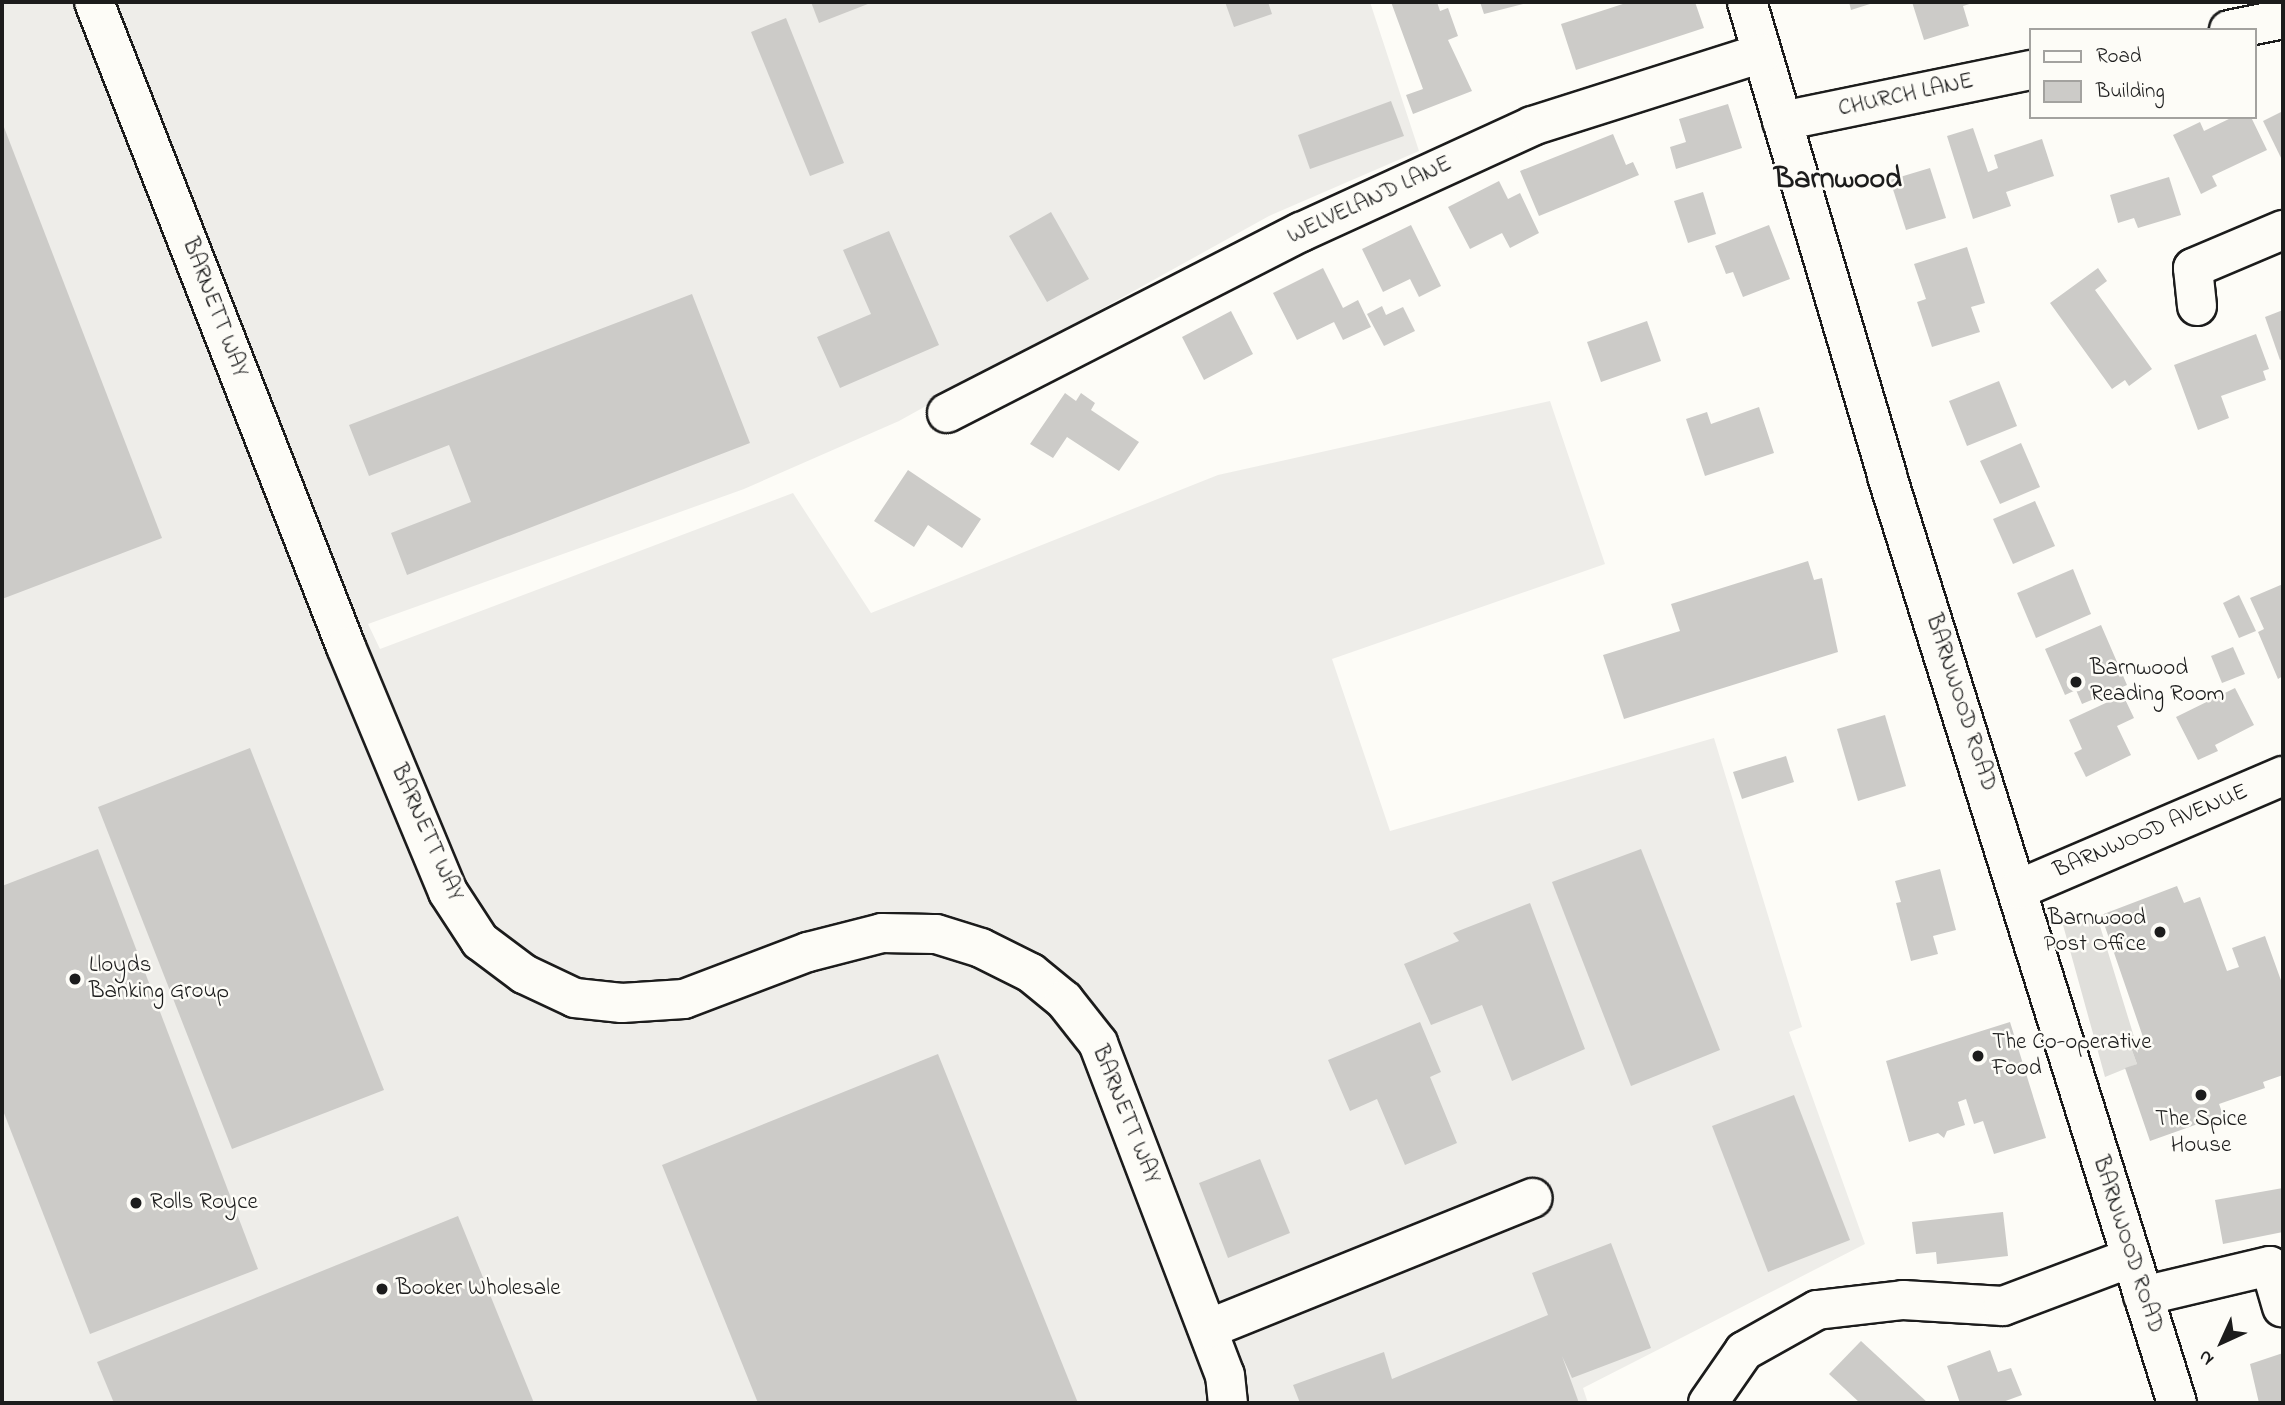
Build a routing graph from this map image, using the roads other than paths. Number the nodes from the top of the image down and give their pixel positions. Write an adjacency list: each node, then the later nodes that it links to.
1 (94, 2): 18 (street, BARNETT WAY)
2 (1747, 2): 3 (street, BARNWOOD ROAD)
3 (1762, 53): 5 (street, BARNWOOD ROAD); 8 (street, WELVELAND LANE)
4 (2030, 70): 5 (street, CHURCH LANE)
5 (1782, 121): 12 (street, BARNWOOD ROAD)
6 (2283, 230): 7 (street)
7 (2196, 306)
8 (996, 390): 9 (street, WELVELAND LANE); 10 (street)
9 (947, 413)
10 (980, 431)
11 (2283, 776): 12 (street, BARNWOOD AVENUE)
12 (2019, 889): 14 (street, BARNWOOD ROAD)
13 (1533, 1198): 18 (street)
14 (2130, 1258): 16 (street, BARNWOOD ROAD); 20 (street)
15 (2276, 1263): 16 (street); 17 (street)
16 (2143, 1296): 21 (street, BARNWOOD ROAD)
17 (2283, 1307)
18 (1208, 1329): 19 (street, BARNETT WAY)
19 (1228, 1403)
20 (1708, 1403)
21 (2177, 1403)

